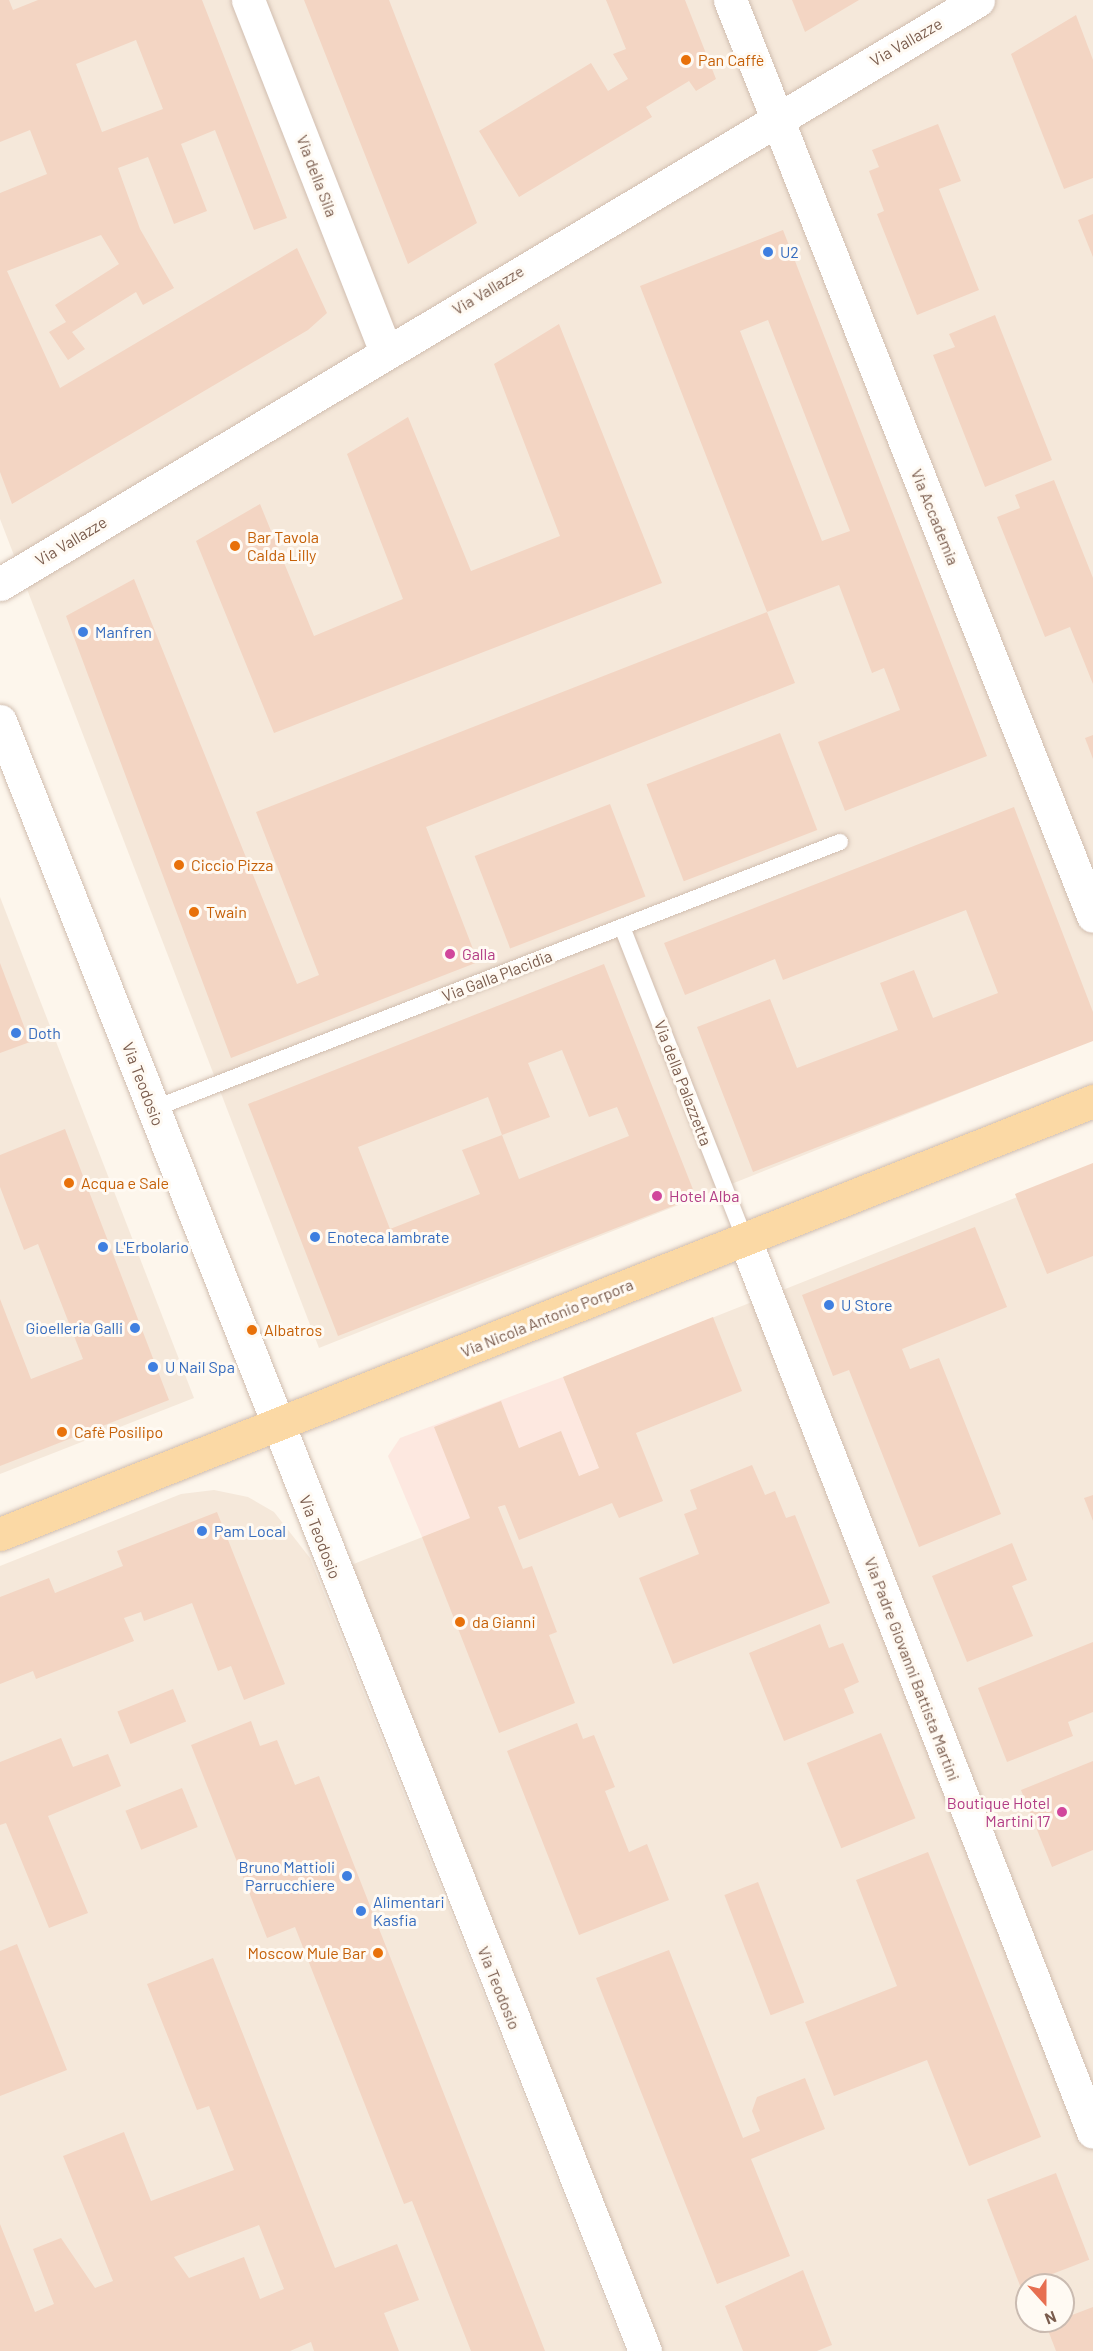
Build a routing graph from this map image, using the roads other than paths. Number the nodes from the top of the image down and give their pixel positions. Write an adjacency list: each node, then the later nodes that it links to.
1 (248, 0): 5 (street, Via della Sila)
2 (730, 0): 4 (street, Via Accademia)
3 (978, 0): 4 (street, Via Vallazze)
4 (777, 119): 5 (street, Via Vallazze); 9 (street, Via Accademia)
5 (386, 352): 6 (street, Via Vallazze)
6 (0, 584)
7 (0, 720): 12 (street, Via Teodosio)
8 (840, 842): 10 (lane, Via Galla Placidia)
9 (1093, 916)
10 (622, 927): 12 (lane, Via Galla Placidia); 13 (lane, Via della Palazzetta)
11 (1093, 1101): 13 (main road, Via Nicola Antonio Porpora)
12 (153, 1109): 14 (street, Via Teodosio)
13 (745, 1240): 14 (main road, Via Nicola Antonio Porpora); 16 (street, Via Padre Giovanni Battista Martini)
14 (277, 1424): 15 (main road, Via Nicola Antonio Porpora); 17 (street, Via Teodosio)
15 (0, 1534)
16 (1093, 2132)
17 (645, 2351)

